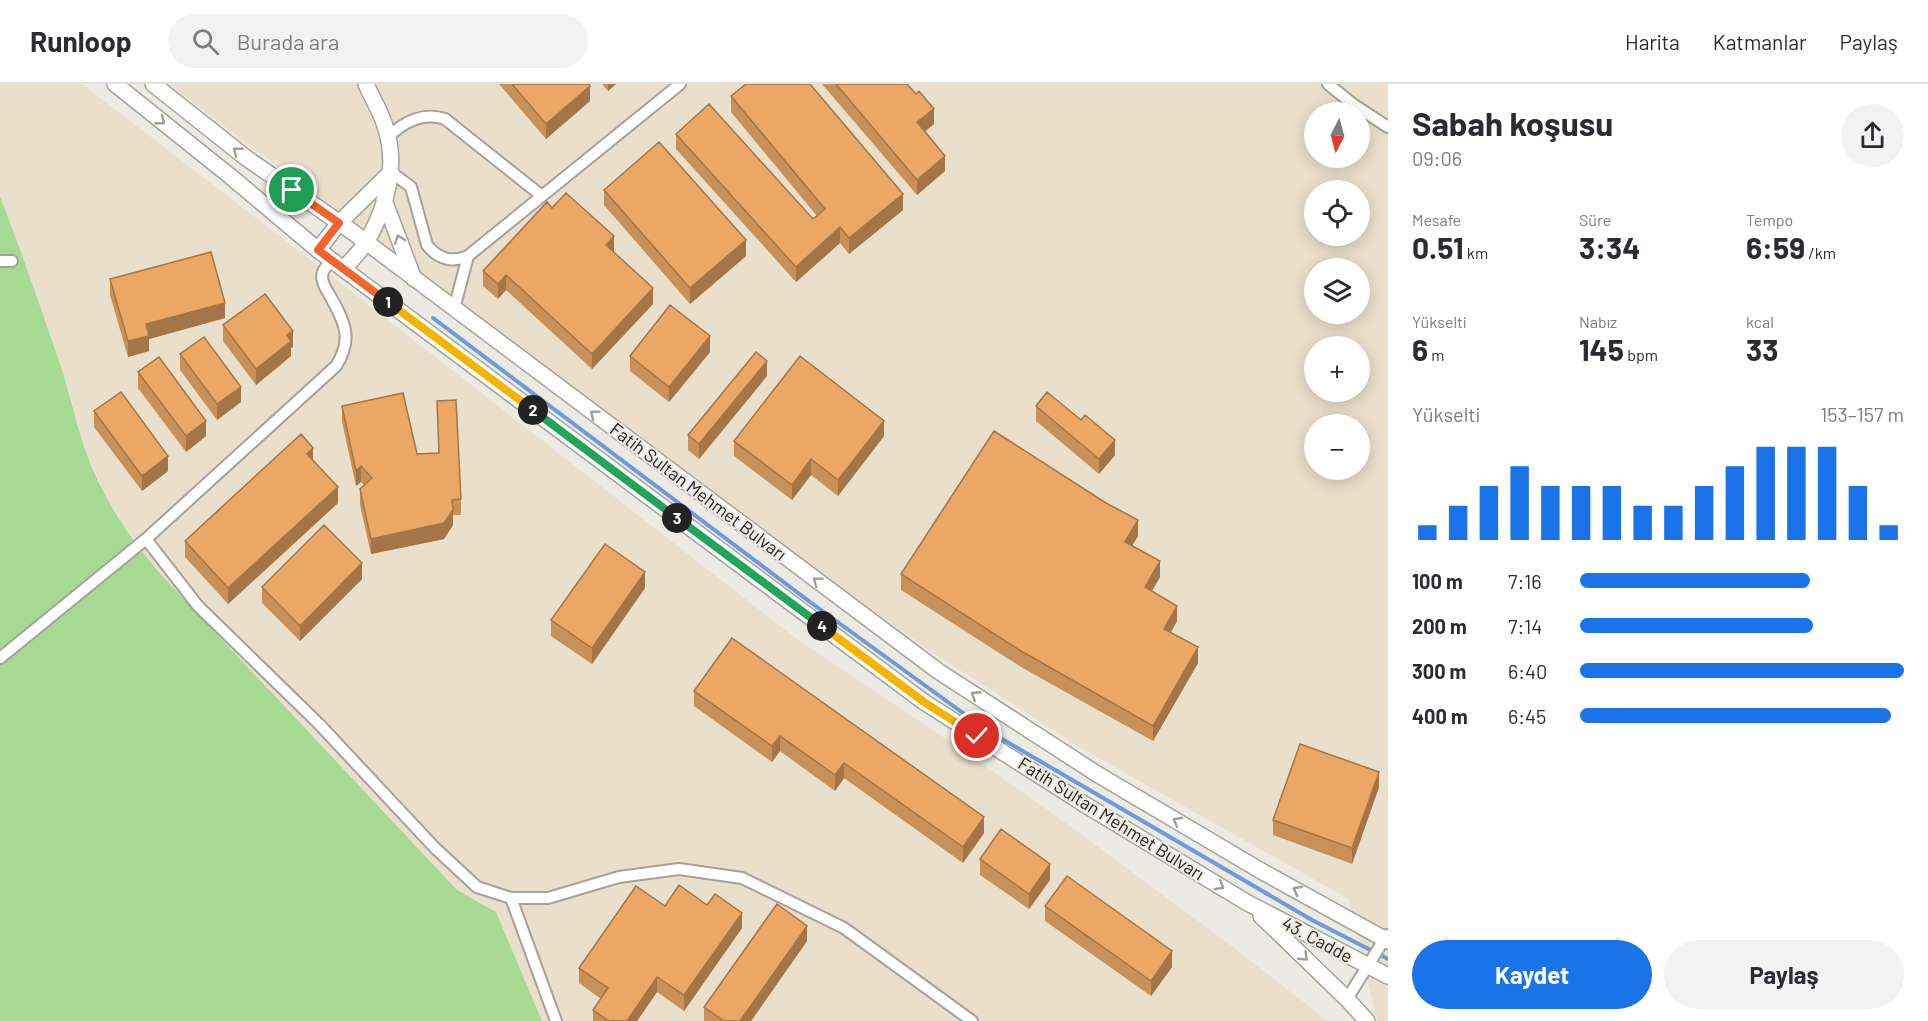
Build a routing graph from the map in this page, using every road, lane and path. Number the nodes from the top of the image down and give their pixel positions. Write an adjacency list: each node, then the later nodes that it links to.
1 (115, 84): 13 (main road, Fatih Sultan Mehmet Bulvarı, one-way to 13)
2 (153, 84): 11 (main road, Fatih Sultan Mehmet Bulvarı, one-way to 2)
3 (366, 84): 7 (main road)
4 (680, 84): 9 (street)
5 (1328, 84): 6 (street)
6 (1388, 127)
7 (388, 136): 8 (main road); 9 (street)
8 (391, 172): 10 (main road); 11 (main road); 14 (street)
9 (542, 196): 14 (street)
10 (384, 200): 12 (main road); 18 (main road, one-way to 10)
11 (339, 223): 12 (main road, Fatih Sultan Mehmet Bulvarı); 13 (main road)
12 (366, 242): 17 (main road); 18 (main road, Fatih Sultan Mehmet Bulvarı)
13 (318, 250): 17 (main road, Fatih Sultan Mehmet Bulvarı)
14 (468, 256): 19 (street)
15 (0, 261): 16 (street)
16 (12, 261)
17 (338, 265): 20 (street); 24 (main road, Fatih Sultan Mehmet Bulvarı, one-way to 24)
18 (414, 279): 19 (main road, Fatih Sultan Mehmet Bulvarı)
19 (454, 309): 22 (main road, Fatih Sultan Mehmet Bulvarı, one-way to 19)
20 (146, 539): 21 (street); 23 (street)
21 (0, 658)
22 (1263, 872): 25 (main road, 43. Cadde, one-way to 22)
23 (512, 898): 29 (street); 30 (street)
24 (1246, 902): 26 (main road, 43. Cadde); 28 (main road, one-way to 28)
25 (1387, 938): 26 (street)
26 (1368, 967): 27 (main road, 43. Cadde); 28 (street)
27 (1388, 976)
28 (1347, 999): 31 (main road)
29 (556, 1021)
30 (972, 1021)
31 (1367, 1021)

